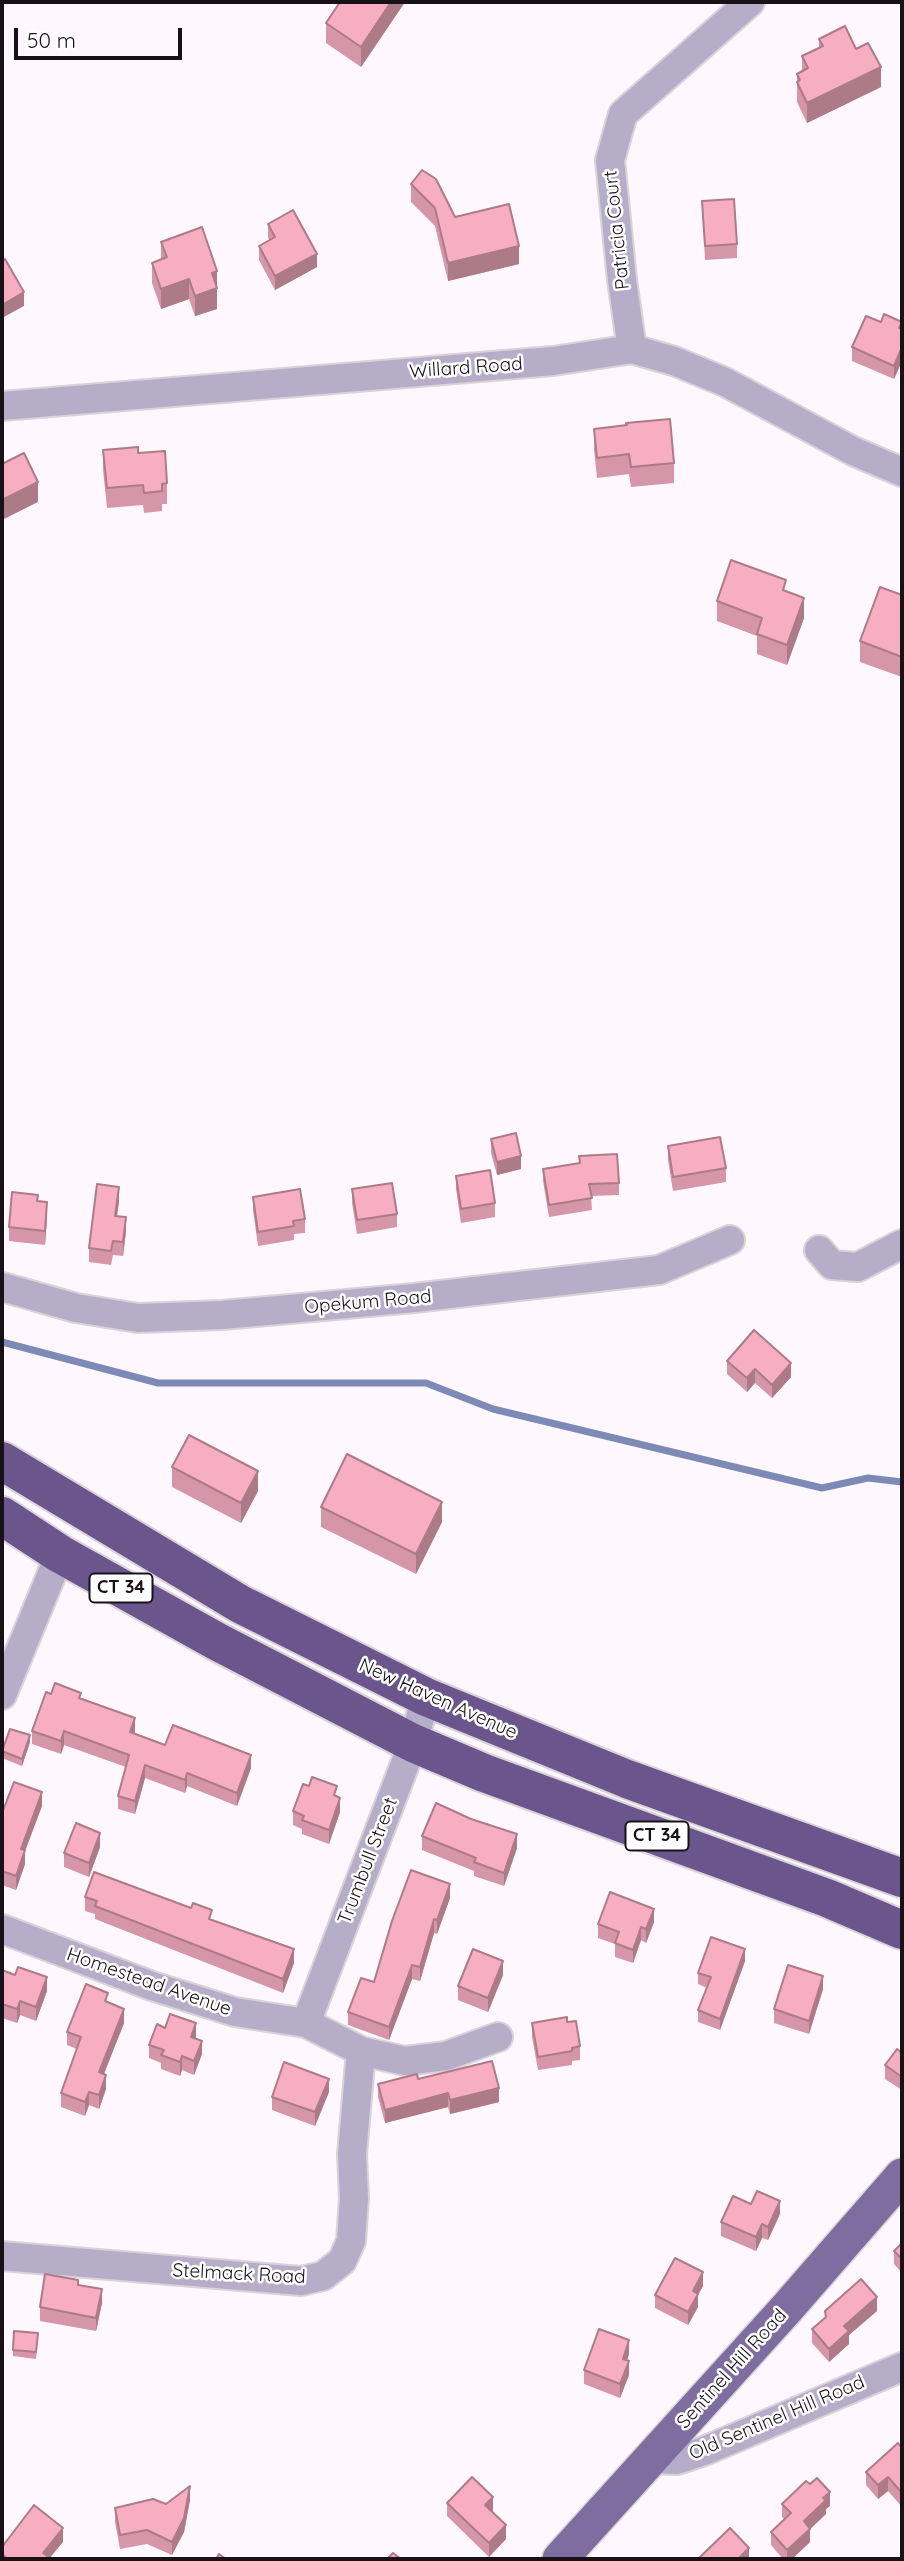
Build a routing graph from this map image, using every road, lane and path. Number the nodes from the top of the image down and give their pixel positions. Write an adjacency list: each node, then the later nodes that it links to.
1 (750, 2): 2 (street, Patricia Court)
2 (632, 349): 3 (street, Willard Road); 4 (street, Willard Road)
3 (2, 406)
4 (902, 472)
5 (730, 1240): 8 (street, Opekum Road)
6 (902, 1244): 7 (street)
7 (819, 1250)
8 (2, 1287)
9 (2, 1461): 13 (highway, New Haven Avenue / CT 34)
10 (2, 1516): 11 (highway, CT 34)
11 (60, 1554): 12 (street); 14 (highway, CT 34)
12 (2, 1695)
13 (426, 1697): 14 (street, Trumbull Street); 15 (highway, New Haven Avenue / CT 34)
14 (413, 1743): 17 (highway, CT 34); 18 (street, Trumbull Street)
15 (902, 1878)
16 (2, 1929): 18 (street, Homestead Avenue)
17 (902, 1930)
18 (306, 2023): 20 (street, Homestead Avenue)
19 (498, 2037): 20 (street, Homestead Avenue)
20 (361, 2051): 22 (street, Stelmack Road)
21 (902, 2176): 24 (main road, Sentinel Hill Road)
22 (2, 2256)
23 (902, 2367): 24 (street, Old Sentinel Hill Road)
24 (650, 2459): 25 (main road, Sentinel Hill Road)
25 (560, 2559)

